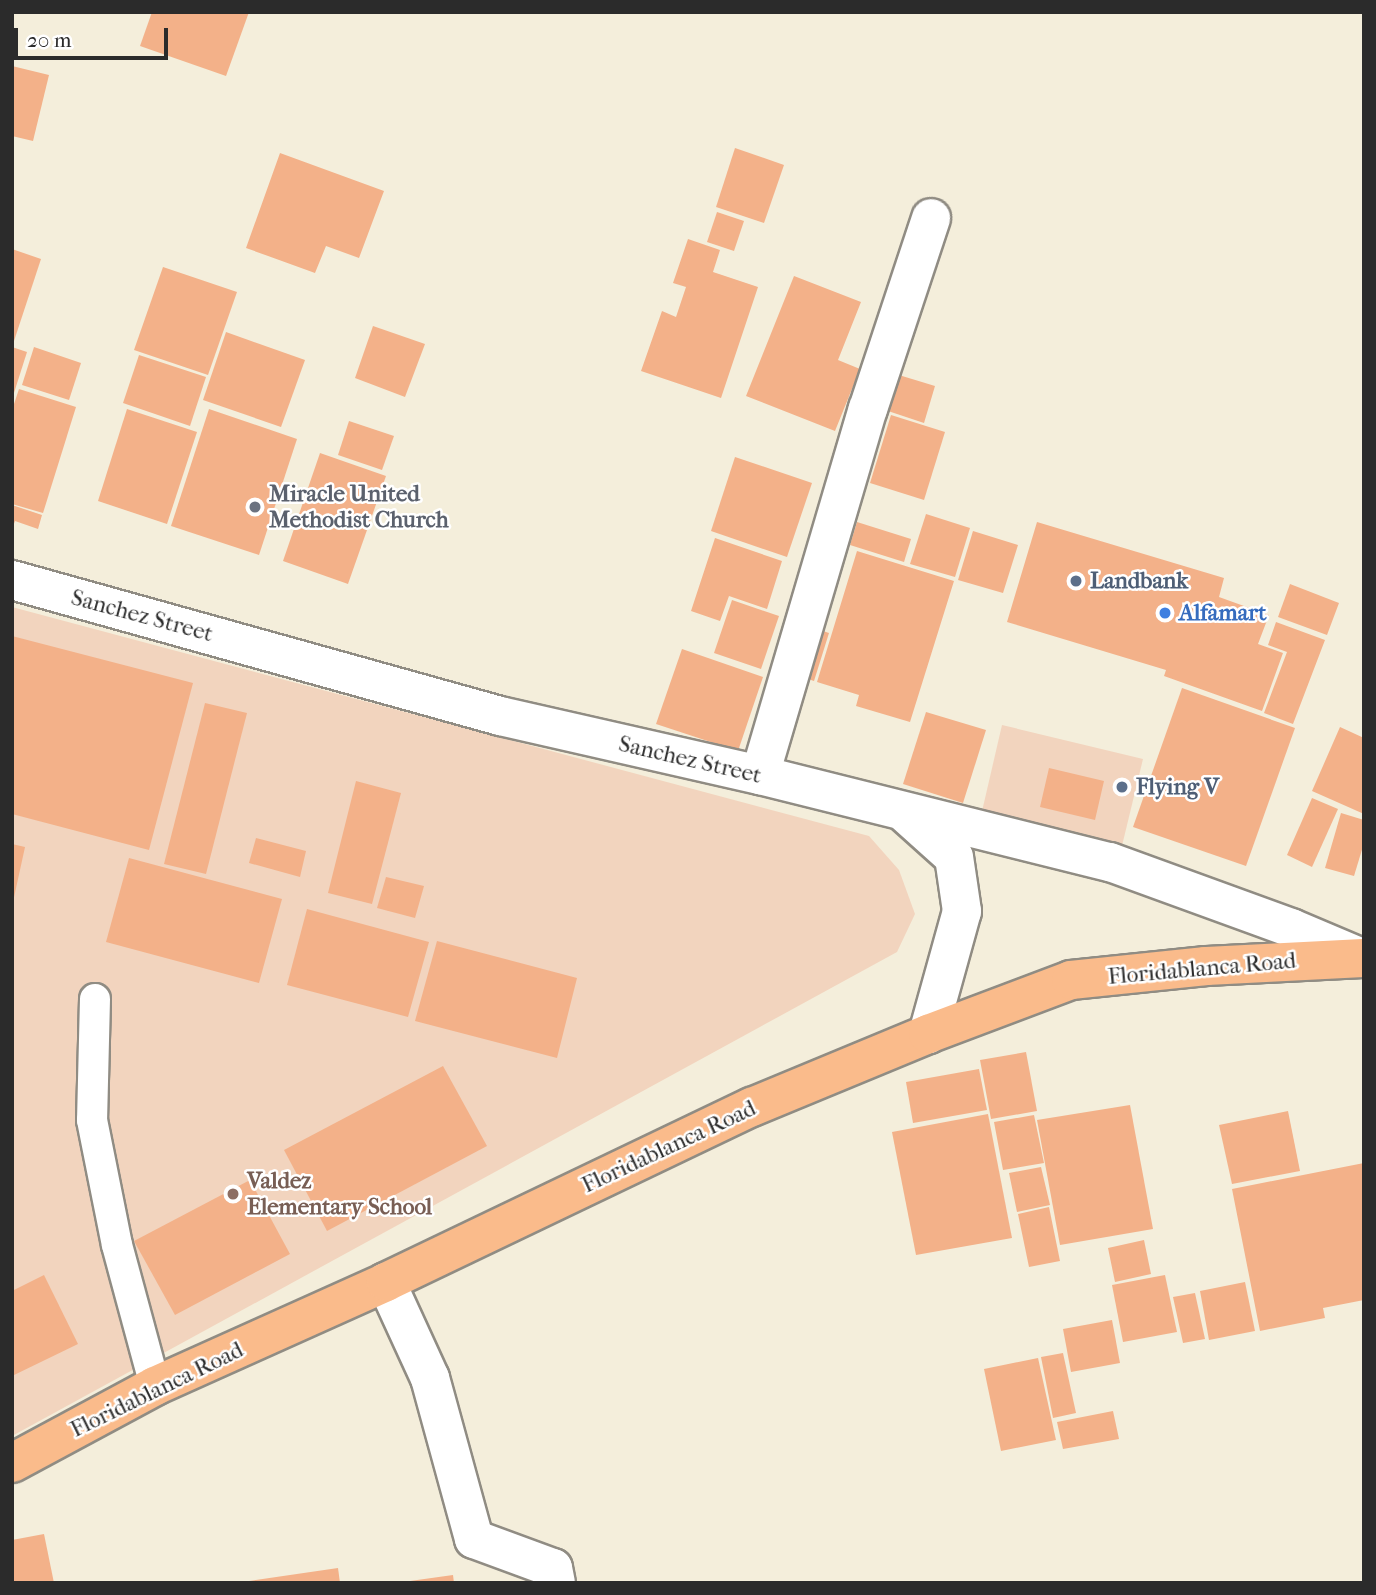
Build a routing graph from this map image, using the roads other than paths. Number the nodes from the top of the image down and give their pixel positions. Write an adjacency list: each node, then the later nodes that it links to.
1 (931, 218): 3 (street)
2 (12, 580): 3 (street, Sanchez Street)
3 (760, 775): 4 (street, Sanchez Street)
4 (905, 812): 5 (street, Sanchez Street); 7 (street)
5 (1363, 958): 7 (main road, Floridablanca Road)
6 (95, 999): 9 (lane)
7 (928, 1034): 8 (main road, Floridablanca Road)
8 (386, 1282): 9 (main road, Floridablanca Road); 11 (street)
9 (155, 1386): 10 (main road, Floridablanca Road)
10 (12, 1464)
11 (556, 1583)

